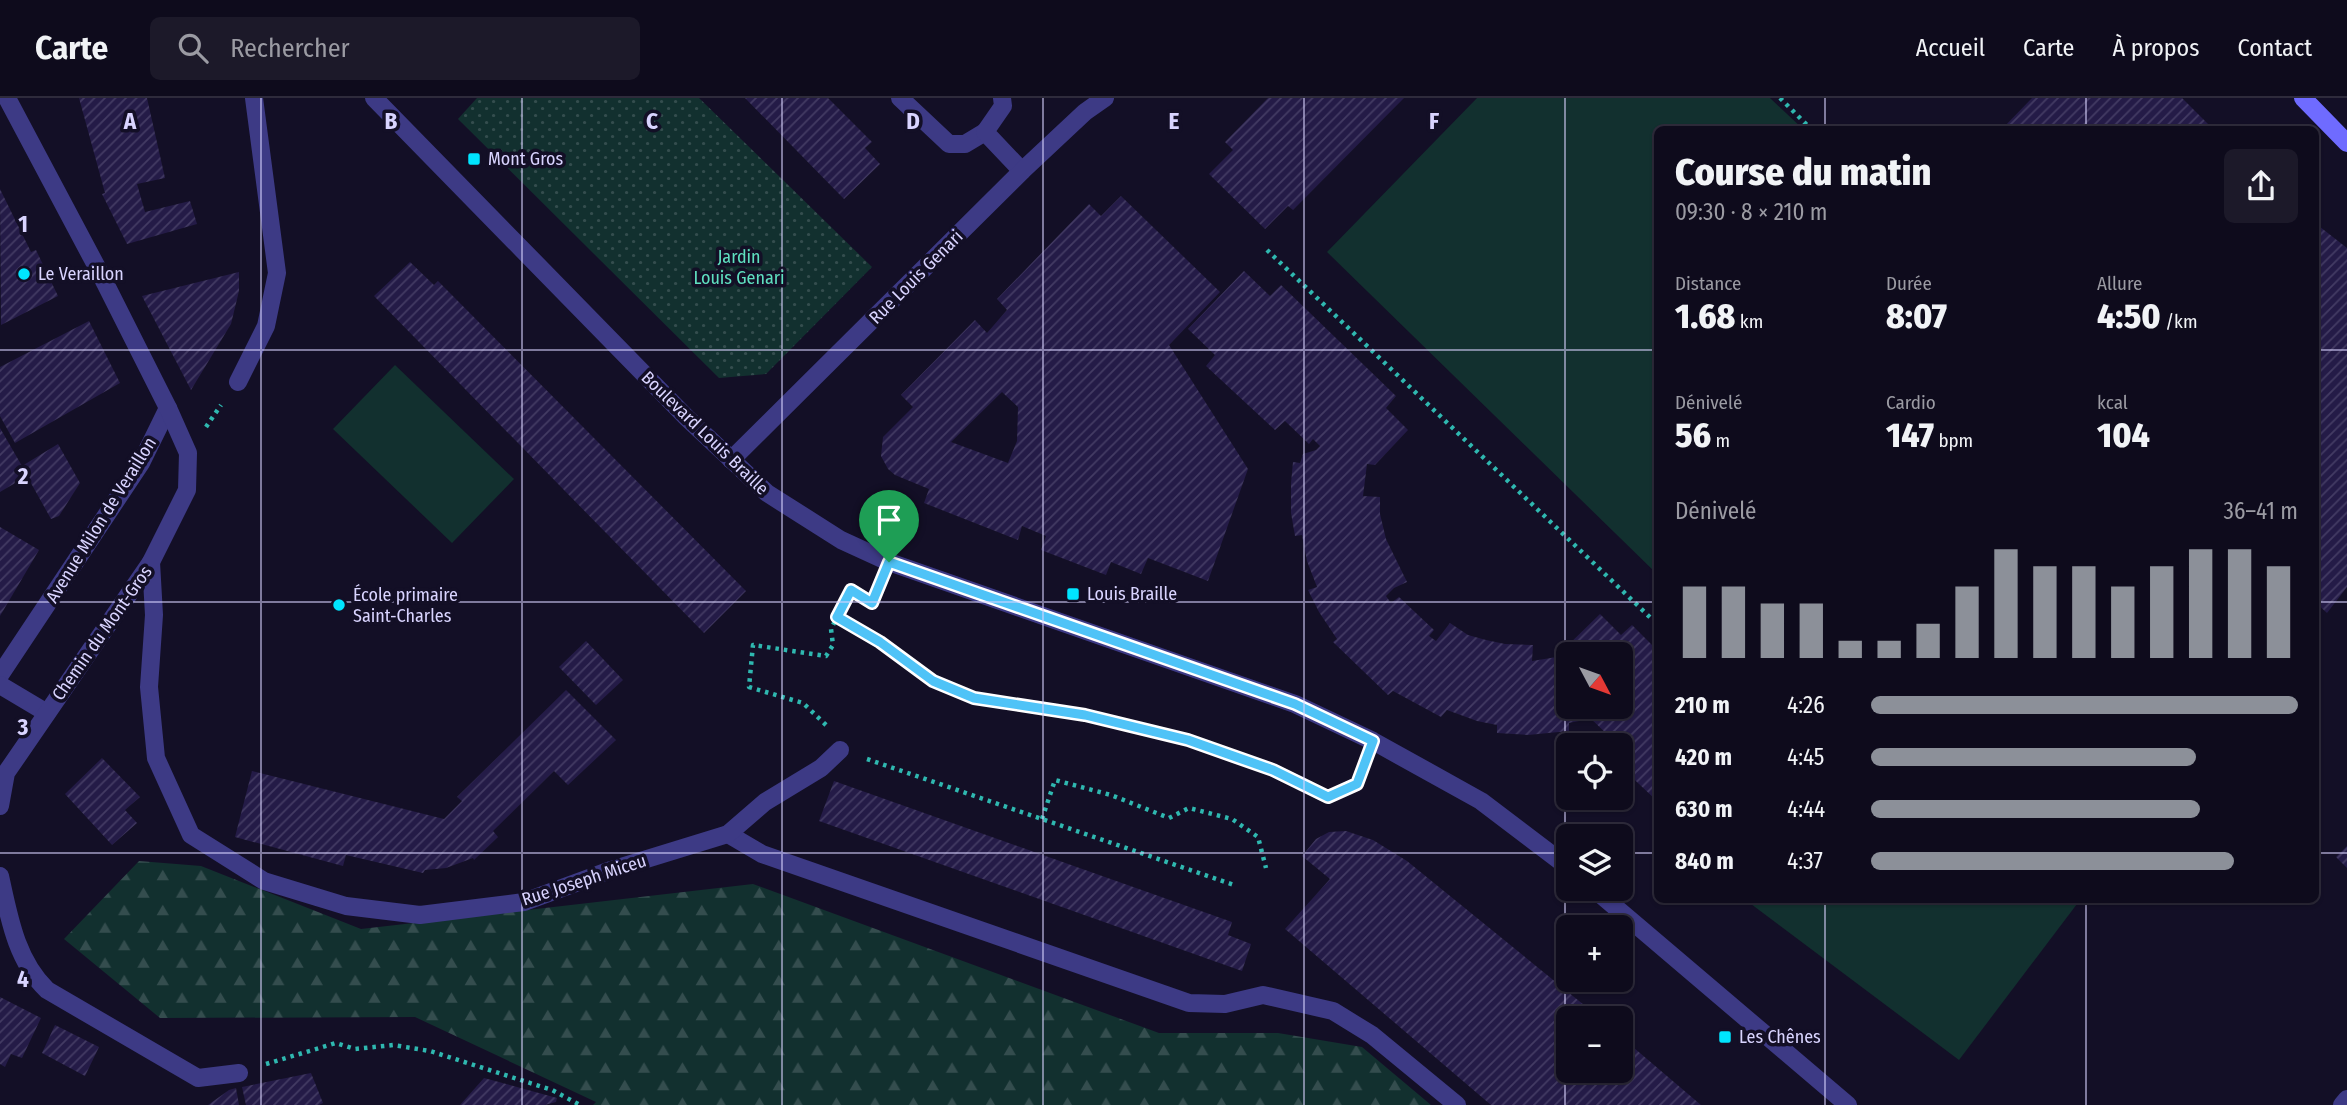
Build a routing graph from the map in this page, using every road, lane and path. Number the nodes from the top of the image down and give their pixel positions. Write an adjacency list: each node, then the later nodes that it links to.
1 (7, 98): 9 (street)
2 (254, 98): 15 (street)
3 (374, 98): 18 (street, Boulevard Louis Braille)
4 (901, 98): 11 (street)
5 (1002, 98): 11 (street)
6 (1105, 98): 13 (street, Rue Louis Genari)
7 (1780, 98): 10 (path)
8 (2303, 98): 12 (main road)
9 (8, 120): 16 (street)
10 (1808, 126)
11 (985, 132): 13 (street)
12 (2347, 143)
13 (1022, 171): 18 (street, Rue Louis Genari)
14 (1267, 250): 22 (path)
15 (237, 382): 17 (path)
16 (168, 408): 17 (street); 23 (street, Avenue Milon de Veraillon)
17 (188, 453): 19 (street, Chemin du Mont-Gros)
18 (731, 460): 20 (street, Boulevard Louis Braille)
19 (151, 562): 25 (street, Chemin du Mont-Gros); 30 (street, Rue Joseph Miceu)
20 (889, 562): 21 (path); 26 (street, Boulevard Louis Braille)
21 (837, 617): 26 (path); 27 (path)
22 (1654, 621)
23 (0, 675)
24 (0, 685): 25 (street)
25 (47, 713): 28 (street, Chemin du Mont-Gros)
26 (1373, 741): 31 (street, Boulevard Louis Braille)
27 (840, 750): 29 (path); 30 (street)
28 (0, 806)
29 (1042, 819): 32 (path); 34 (path)
30 (728, 834): 39 (street)
31 (1556, 858)
32 (1266, 868)
33 (0, 876): 36 (street)
34 (1234, 885)
35 (1608, 901): 40 (street)
36 (239, 1073): 38 (path)
37 (2347, 1099): 41 (street)
38 (580, 1105)
39 (1457, 1105)
40 (1848, 1105)
41 (2342, 1105)

